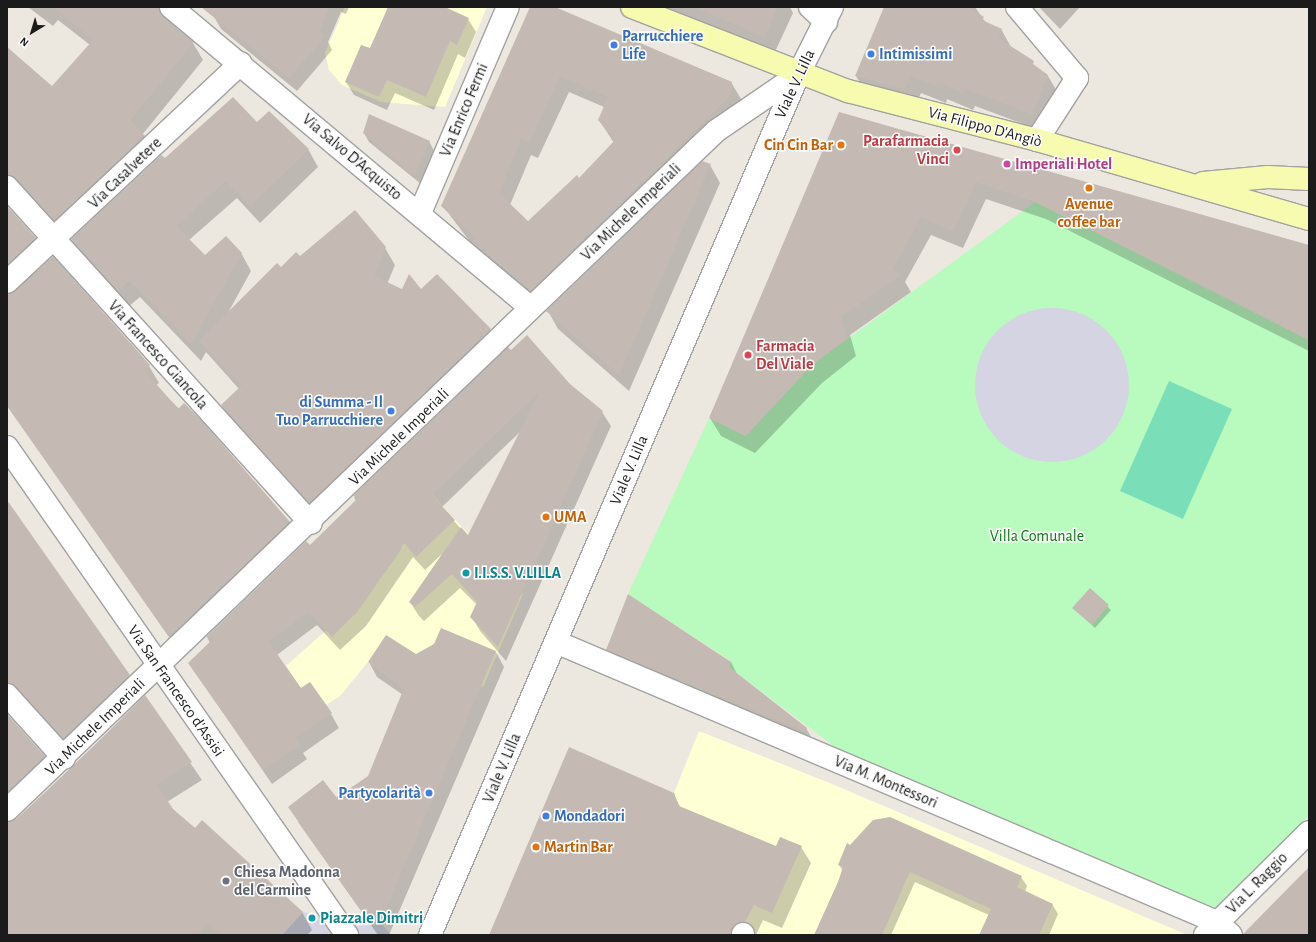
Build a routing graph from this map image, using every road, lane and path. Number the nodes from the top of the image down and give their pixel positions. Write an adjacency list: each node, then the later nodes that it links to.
1 (171, 7): 7 (street, Via Salvo D'Acquisto)
2 (508, 7): 13 (street, Via Enrico Fermi)
3 (632, 7): 8 (main road, Via Filippo D'Angiò)
4 (810, 7): 6 (street)
5 (1018, 7): 9 (street)
6 (829, 14): 8 (street, Viale V. Lilla)
7 (241, 63): 13 (street, Via Salvo D'Acquisto); 15 (street, Via Casalvetere)
8 (798, 75): 9 (main road, Via Filippo D'Angiò); 17 (street, Via Michele Imperiali); 20 (street, Viale V. Lilla)
9 (1037, 140): 11 (main road, Via Filippo D'Angiò)
10 (1309, 179): 11 (main road)
11 (1193, 184): 14 (main road, Via Filippo D'Angiò)
12 (7, 187): 15 (street, Via Francesco Giancola)
13 (420, 214): 17 (street, Via Salvo D'Acquisto)
14 (1309, 220)
15 (54, 240): 16 (street, Via Casalvetere); 19 (street, Via Francesco Giancola)
16 (7, 282)
17 (531, 308): 19 (street, Via Michele Imperiali)
18 (7, 447): 21 (street, Via San Francesco d'Assisi)
19 (310, 523): 21 (street, Via Michele Imperiali)
20 (556, 642): 26 (street, Via M. Montessori); 28 (street, Viale V. Lilla)
21 (159, 666): 23 (street, Via Michele Imperiali); 27 (street, Via San Francesco d'Assisi)
22 (7, 695): 23 (street)
23 (64, 758): 24 (street, Via Michele Imperiali)
24 (7, 810)
25 (1309, 832): 26 (street, Via L. Raggio)
26 (1218, 931)
27 (347, 935)
28 (430, 935)

